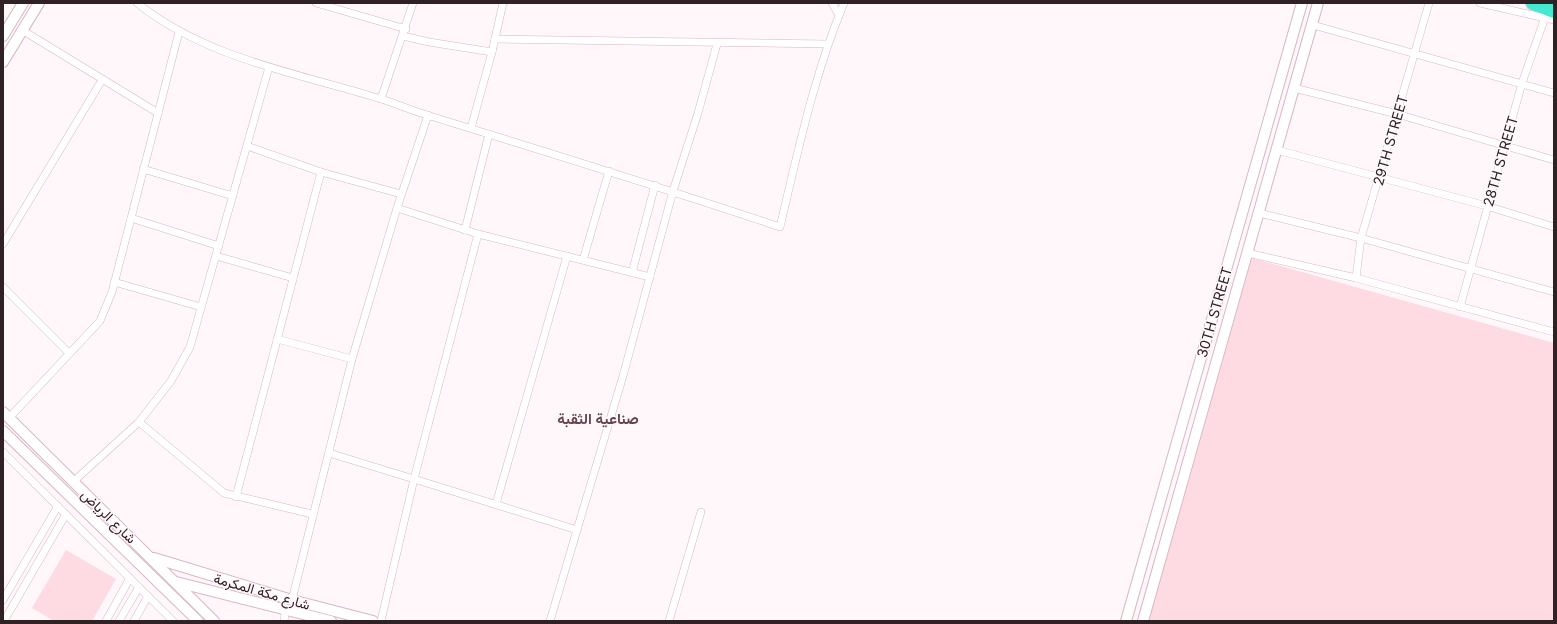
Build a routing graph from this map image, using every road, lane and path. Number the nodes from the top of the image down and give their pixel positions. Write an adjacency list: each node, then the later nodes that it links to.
1 (23, 3): 21 (street)
2 (39, 3): 18 (street)
3 (138, 3): 19 (street)
4 (316, 3): 20 (street)
5 (414, 3): 20 (street)
6 (503, 3): 22 (street)
7 (832, 3): 15 (street)
8 (844, 3): 15 (street)
9 (1302, 3): 116 (street, 30TH STREET)
10 (1318, 3): 17 (street, 30TH STREET)
11 (1429, 3): 26 (street, 29TH STREET)
12 (1480, 3): 14 (street)
13 (1533, 3): 14 (highway)
14 (1550, 14): 16 (street); 30 (street, 28TH STREET)
15 (839, 15): 24 (street)
16 (1554, 20)
17 (1313, 24): 26 (street); 31 (street, 30TH STREET)
18 (22, 30): 27 (street); 29 (street)
19 (179, 32): 28 (street); 34 (street)
20 (404, 32): 25 (street); 33 (street)
21 (3, 36)
22 (495, 39): 23 (street); 25 (street)
23 (717, 44): 24 (street); 48 (street)
24 (827, 44): 48 (street)
25 (492, 52): 37 (street)
26 (1415, 53): 30 (street); 35 (street, 29TH STREET)
27 (3, 62)
28 (269, 67): 33 (street); 40 (street)
29 (102, 80): 34 (street); 59 (street)
30 (1522, 84): 32 (street); 39 (street, 28TH STREET)
31 (1294, 88): 35 (street); 41 (street, 30TH STREET)
32 (1554, 93)
33 (381, 99): 36 (street)
34 (158, 113): 43 (street)
35 (1397, 114): 39 (street); 46 (street, 29TH STREET)
36 (428, 115): 37 (street); 49 (street)
37 (471, 128): 38 (street)
38 (489, 134): 44 (street); 56 (street)
39 (1504, 145): 42 (street); 51 (street, 28TH STREET)
40 (247, 146): 45 (street); 50 (street)
41 (1277, 150): 46 (street); 53 (street, 30TH STREET)
42 (1554, 160)
43 (143, 169): 50 (street); 54 (street)
44 (609, 171): 47 (street); 64 (street)
45 (321, 172): 49 (street); 68 (street)
46 (1380, 178): 51 (street); 58 (street, 29TH STREET)
47 (655, 185): 48 (street); 66 (street)
48 (673, 191): 67 (street)
49 (401, 194): 52 (street)
50 (233, 196): 60 (street)
51 (1487, 206): 55 (street); 65 (street, 28TH STREET)
52 (397, 208): 56 (street); 78 (street)
53 (1259, 214): 58 (street); 61 (street, 30TH STREET)
54 (131, 218): 60 (street); 70 (street)
55 (1554, 226)
56 (465, 230): 57 (street)
57 (478, 234): 63 (street); 84 (street)
58 (1361, 238): 65 (street); 69 (street, 29TH STREET)
59 (3, 244)
60 (219, 246): 62 (street)
61 (1248, 253): 69 (street); 117 (street, 30TH STREET)
62 (216, 256): 68 (street); 73 (street)
63 (567, 256): 64 (street); 87 (street)
64 (583, 260): 66 (street)
65 (1472, 270): 72 (street); 74 (street, 28TH STREET)
66 (632, 272): 67 (street)
67 (650, 277): 92 (street)
68 (293, 278): 76 (street)
69 (1356, 278): 74 (street)
70 (114, 282): 73 (street); 77 (street)
71 (3, 287): 77 (street)
72 (1554, 292)
73 (201, 307): 80 (street)
74 (1460, 307): 75 (street)
75 (1554, 332)
76 (277, 339): 78 (street); 86 (street)
77 (70, 353): 79 (street)
78 (352, 359): 83 (street)
79 (6, 415): 85 (street, شارع الرياض)
80 (139, 422): 85 (street); 86 (street)
81 (3, 431): 108 (street, شارع الرياض)
82 (3, 452): 88 (street)
83 (329, 453): 84 (street); 91 (street)
84 (414, 479): 87 (street); 113 (street)
85 (74, 481): 93 (street, شارع الرياض)
86 (236, 497): 91 (street)
87 (496, 504): 92 (street)
88 (58, 506): 90 (street); 99 (street)
89 (701, 512): 115 (street)
90 (66, 514): 94 (street); 103 (street)
91 (312, 514): 101 (street)
92 (577, 530): 114 (street)
93 (152, 558): 95 (street, شارع الرياض); 101 (street, شارع مكة المكرمة)
94 (130, 578): 96 (street); 104 (street)
95 (176, 582): 97 (street, شارع مكة المكرمة); 100 (street, شارع الرياض)
96 (139, 587): 98 (street); 105 (street)
97 (203, 588): 100 (street); 101 (street, شارع مكة المكرمة)
98 (148, 596): 106 (street); 107 (street)
99 (3, 600)
100 (198, 604): 109 (street, شارع الرياض)
101 (289, 604): 102 (street, شارع مكة المكرمة); 110 (street); 112 (street, شارع مكة المكرمة)
102 (316, 619): 111 (street, شارع مكة المكرمة)
103 (4, 621)
104 (106, 621)
105 (119, 621)
106 (134, 621)
107 (173, 621)
108 (198, 621)
109 (214, 621)
110 (284, 621)
111 (331, 621)
112 (373, 621)
113 (382, 621)
114 (550, 621)
115 (669, 621)
116 (1126, 621)
117 (1143, 621)

